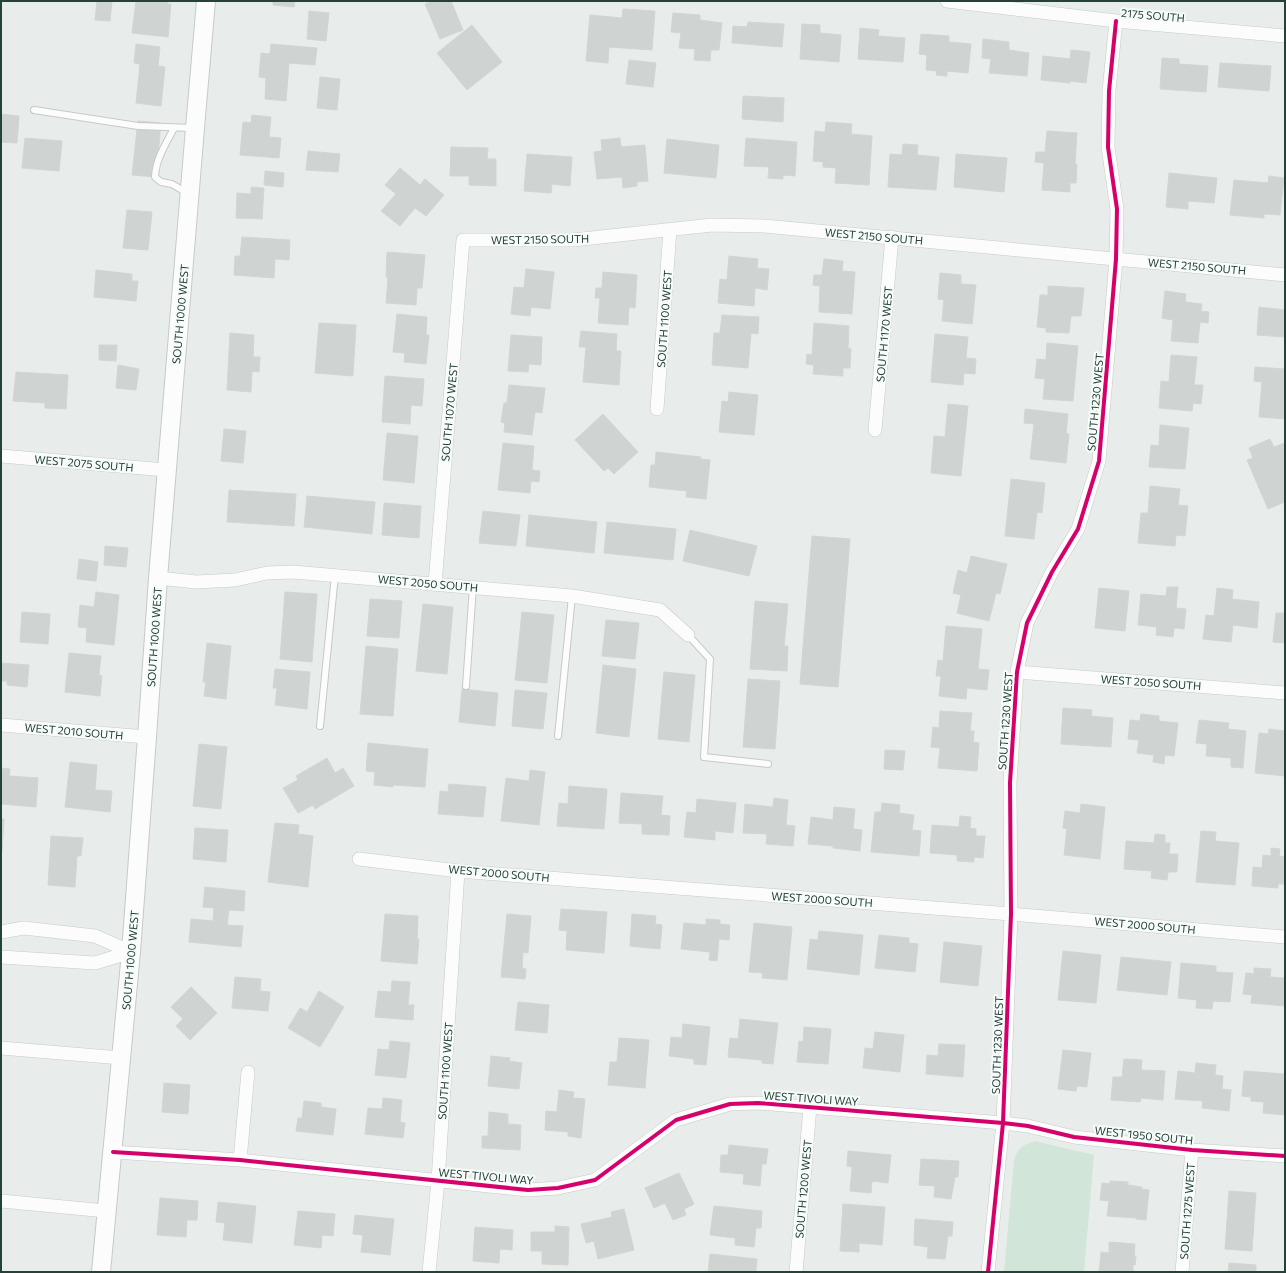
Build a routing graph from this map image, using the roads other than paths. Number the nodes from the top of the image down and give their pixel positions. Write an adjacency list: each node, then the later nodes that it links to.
1 (206, 1): 7 (main road, SOUTH 1000 WEST)
2 (947, 1): 3 (street, 2175 SOUTH)
3 (1116, 21): 4 (street, 2175 SOUTH); 12 (street, SOUTH 1230 WEST)
4 (1285, 36)
5 (34, 110): 6 (lane)
6 (174, 128): 7 (lane); 8 (lane)
7 (195, 128): 8 (main road, SOUTH 1000 WEST)
8 (190, 195): 17 (main road, SOUTH 1000 WEST)
9 (670, 230): 10 (street, WEST 2150 SOUTH); 11 (street, WEST 2150 SOUTH); 14 (street, SOUTH 1100 WEST)
10 (892, 237): 12 (street, WEST 2150 SOUTH); 15 (street, SOUTH 1170 WEST)
11 (463, 240): 20 (street, SOUTH 1070 WEST)
12 (1116, 259): 13 (street, WEST 2150 SOUTH); 24 (street, SOUTH 1230 WEST)
13 (1285, 275)
14 (658, 409)
15 (875, 430)
16 (1, 456): 17 (street, WEST 2075 SOUTH)
17 (166, 470): 19 (main road, SOUTH 1000 WEST)
18 (335, 576): 19 (street, WEST 2050 SOUTH); 20 (street, WEST 2050 SOUTH); 28 (lane)
19 (158, 578): 30 (main road, SOUTH 1000 WEST)
20 (435, 584): 21 (street, WEST 2050 SOUTH)
21 (473, 587): 22 (street, WEST 2050 SOUTH); 25 (lane)
22 (572, 596): 23 (street, WEST 2050 SOUTH); 29 (lane)
23 (688, 635): 31 (lane)
24 (1017, 672): 26 (street, WEST 2050 SOUTH); 34 (street, SOUTH 1230 WEST)
25 (466, 686)
26 (1285, 693)
27 (1, 725): 30 (street, WEST 2010 SOUTH)
28 (320, 726)
29 (558, 736)
30 (147, 737): 37 (main road, SOUTH 1000 WEST)
31 (768, 764)
32 (359, 859): 33 (street, WEST 2000 SOUTH)
33 (458, 871): 34 (street, WEST 2000 SOUTH); 48 (street, SOUTH 1100 WEST)
34 (1011, 914): 36 (street, WEST 2000 SOUTH); 43 (street, SOUTH 1230 WEST)
35 (1, 932): 37 (street)
36 (1285, 937)
37 (130, 952): 38 (street); 40 (main road, SOUTH 1000 WEST)
38 (1, 957)
39 (1, 1048): 40 (street)
40 (121, 1058): 45 (main road, SOUTH 1000 WEST)
41 (248, 1072): 47 (street)
42 (810, 1107): 43 (street, WEST TIVOLI WAY); 48 (street, WEST TIVOLI WAY); 53 (street, SOUTH 1200 WEST)
43 (1003, 1123): 44 (street, WEST 1950 SOUTH); 54 (street, SOUTH 1230 WEST)
44 (1192, 1150): 46 (street, WEST 1950 SOUTH); 55 (street, SOUTH 1275 WEST)
45 (113, 1152): 47 (street, WEST TIVOLI WAY); 50 (main road, SOUTH 1000 WEST)
46 (1285, 1156)
47 (240, 1160): 48 (street, WEST TIVOLI WAY)
48 (438, 1181): 52 (street, SOUTH 1100 WEST)
49 (1, 1201): 50 (street)
50 (106, 1211): 51 (main road, SOUTH 1000 WEST)
51 (101, 1272)
52 (429, 1272)
53 (796, 1272)
54 (988, 1272)
55 (1182, 1272)

